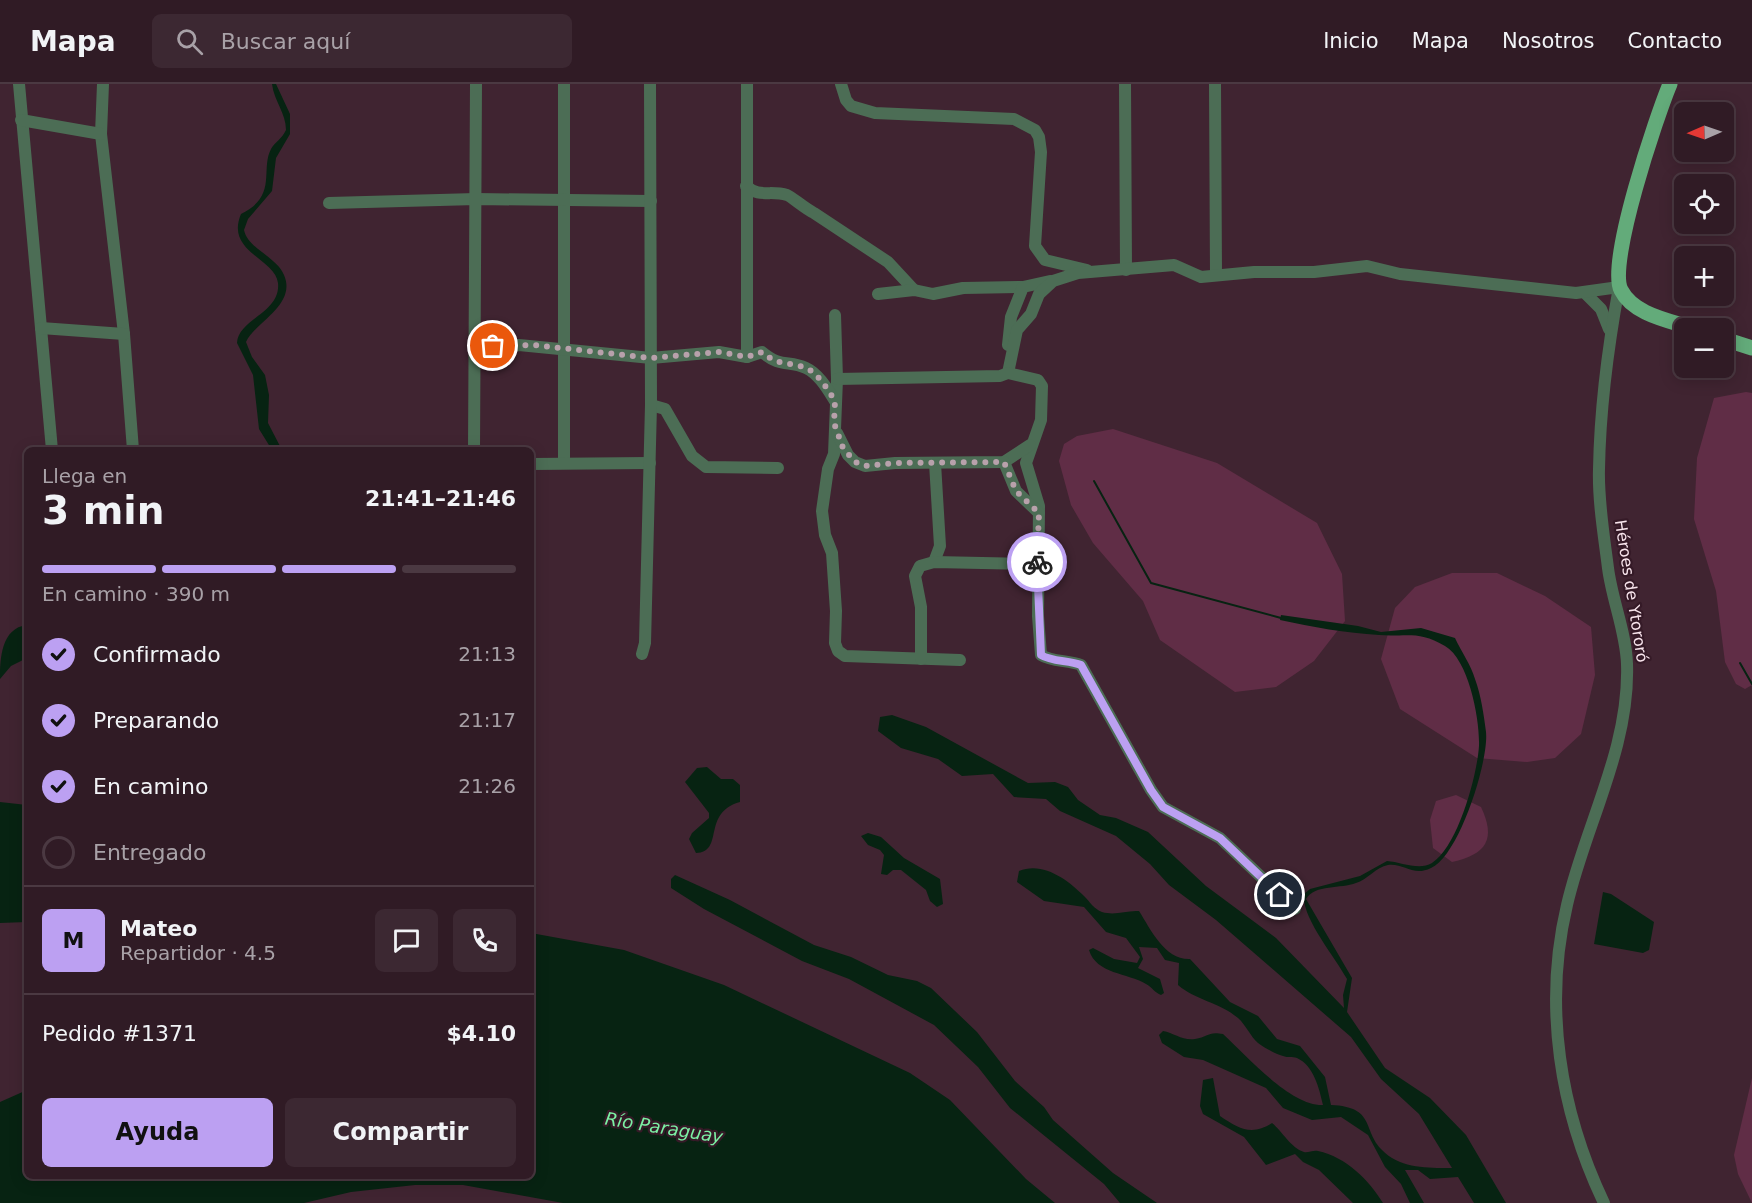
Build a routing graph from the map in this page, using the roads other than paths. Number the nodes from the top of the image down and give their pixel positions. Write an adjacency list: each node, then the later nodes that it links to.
1 (19, 84): 11 (street)
2 (103, 84): 12 (street)
3 (476, 84): 14 (street)
4 (564, 84): 15 (street)
5 (651, 84): 16 (street)
6 (747, 84): 13 (street)
7 (841, 84): 19 (street)
8 (1125, 84): 18 (street)
9 (1215, 84): 20 (street)
10 (1670, 84): 23 (main road, Héroes de Ytororó)
11 (21, 120): 12 (street); 30 (street)
12 (101, 134): 33 (street)
13 (746, 186): 24 (street); 31 (street)
14 (476, 199): 15 (street); 17 (street); 29 (street)
15 (565, 199): 16 (street); 36 (street)
16 (651, 201): 40 (street)
17 (329, 203)
18 (1126, 270): 19 (street); 20 (street)
19 (1091, 271): 21 (street)
20 (1216, 274): 25 (street)
21 (1053, 281): 22 (street); 42 (street)
22 (1023, 287): 24 (street); 42 (street)
23 (1619, 287): 25 (street); 28 (main road); 32 (street, Héroes de Ytororó)
24 (914, 290): 26 (street)
25 (1585, 293): 32 (street)
26 (878, 294)
27 (835, 315): 43 (street)
28 (1674, 321)
29 (476, 326): 35 (street); 41 (street)
30 (41, 328): 33 (street); 48 (street)
31 (746, 330): 38 (street); 39 (street)
32 (1610, 333): 64 (street, Héroes de Ytororó)
33 (124, 334): 49 (street)
34 (1734, 342): 37 (main road)
35 (493, 346): 36 (street); 41 (street)
36 (564, 348): 40 (street); 51 (street)
37 (1752, 348)
38 (762, 352): 39 (street); 44 (street)
39 (747, 357): 40 (street)
40 (651, 358): 45 (street)
41 (476, 360): 50 (street)
42 (1008, 373): 43 (street); 47 (street)
43 (837, 379): 44 (street)
44 (835, 401): 46 (street)
45 (651, 405): 53 (street); 56 (street)
46 (834, 423): 54 (street); 61 (street)
47 (1033, 443): 52 (street); 57 (street)
48 (52, 447)
49 (133, 447)
50 (474, 447)
51 (564, 462): 53 (street); 55 (street)
52 (1004, 462): 54 (street); 57 (street)
53 (650, 463): 60 (street)
54 (935, 463): 58 (street)
55 (534, 464)
56 (778, 468)
57 (1039, 513): 59 (street)
58 (934, 562): 59 (street); 61 (street)
59 (1037, 564): 63 (street)
60 (642, 654)
61 (921, 659): 62 (street)
62 (960, 660)
63 (1295, 909)
64 (1604, 1203)

